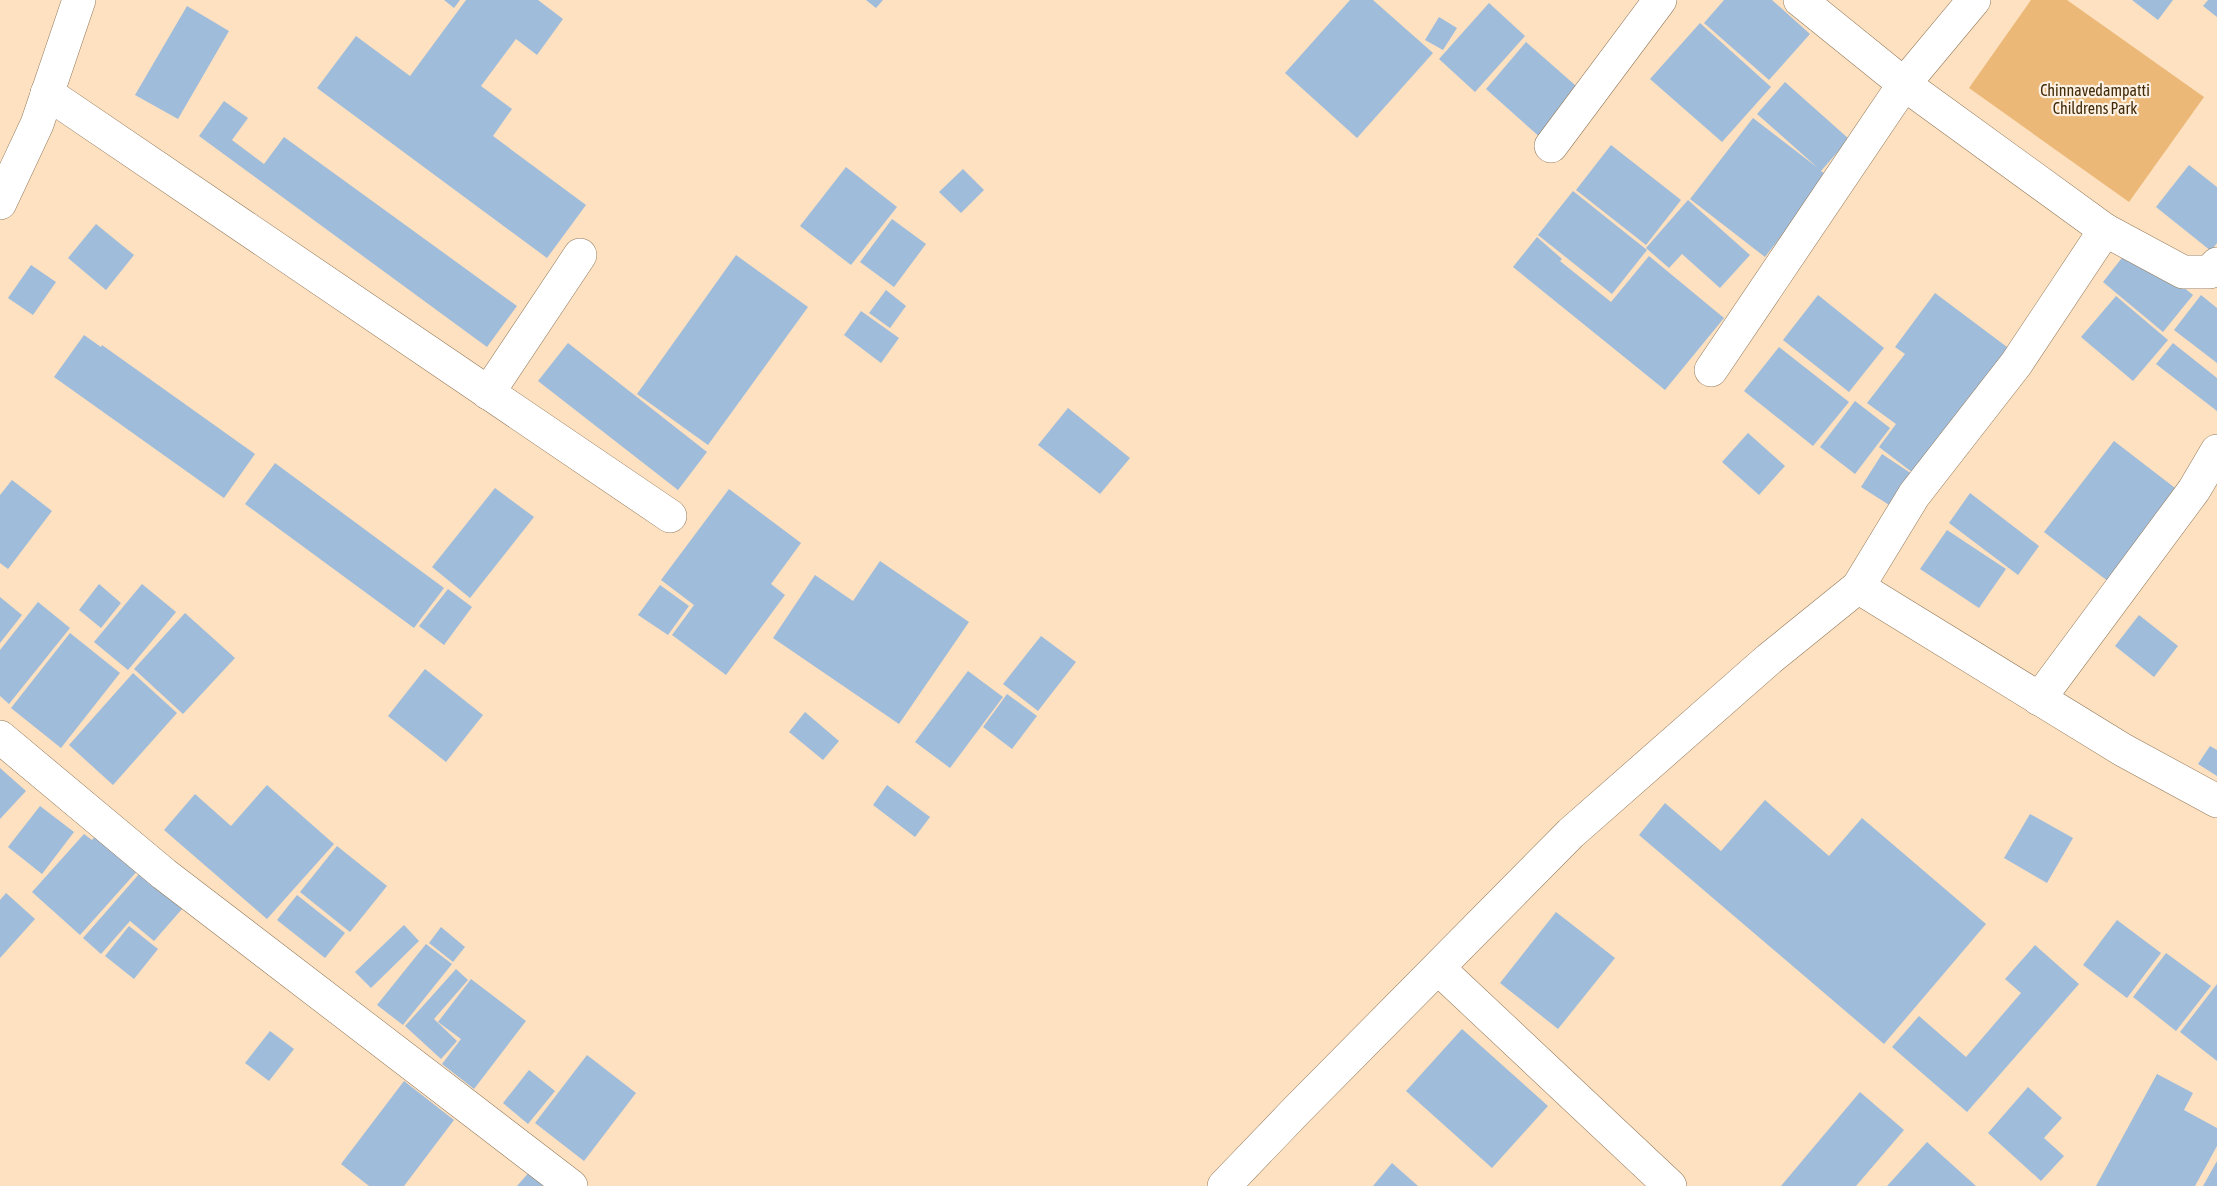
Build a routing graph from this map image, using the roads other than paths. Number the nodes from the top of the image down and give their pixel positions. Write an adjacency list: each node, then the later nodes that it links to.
1 (79, 0): 6 (street)
2 (1660, 0): 7 (street)
3 (1800, 0): 5 (street)
4 (1974, 0): 5 (street)
5 (1904, 84): 9 (street); 12 (street)
6 (47, 93): 8 (street); 13 (street)
7 (1551, 147)
8 (0, 203)
9 (2105, 230): 11 (street); 16 (street)
10 (580, 255): 13 (street)
11 (2215, 271)
12 (1711, 370)
13 (488, 393): 15 (street)
14 (2217, 451): 17 (street)
15 (670, 516)
16 (1858, 587): 17 (street); 20 (street)
17 (2039, 699): 19 (street)
18 (0, 737): 21 (street)
19 (2217, 801)
20 (1438, 968): 22 (street); 23 (street)
21 (571, 1186)
22 (1224, 1186)
23 (1671, 1186)

